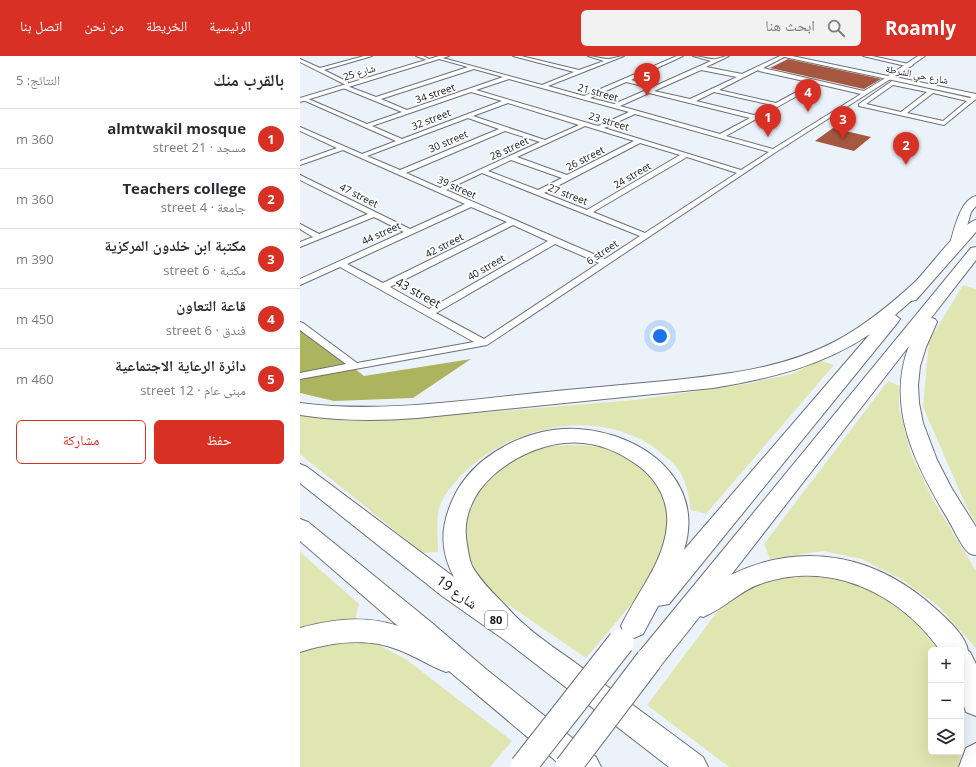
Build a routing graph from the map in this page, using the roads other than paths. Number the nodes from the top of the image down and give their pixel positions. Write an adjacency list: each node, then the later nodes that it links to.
1 (308, 56): 14 (street)
2 (370, 56): 22 (street)
3 (418, 56): 15 (street)
4 (515, 56): 23 (street)
5 (590, 56): 17 (street)
6 (622, 56): 17 (street)
7 (681, 56): 26 (street)
8 (695, 56): 16 (street)
9 (727, 56): 16 (street)
10 (783, 56): 21 (street); 27 (street, شارع حي الشرطة)
11 (865, 56): 18 (street)
12 (922, 56): 18 (street)
13 (441, 57): 15 (street, شارع 25); 19 (street, 21 street); 29 (street, شارع 25)
14 (300, 59): 22 (street)
15 (427, 59): 29 (street, شارع 25)
16 (717, 60): 20 (street)
17 (609, 61): 23 (street)
18 (910, 65): 27 (street)
19 (474, 67): 25 (street, 21 street); 40 (street)
20 (701, 68): 24 (street); 31 (street)
21 (758, 69): 24 (street); 28 (street)
22 (319, 70): 29 (street)
23 (579, 72): 30 (street)
24 (742, 76): 33 (street)
25 (508, 77): 30 (street, 21 street); 32 (street, 34 street)
26 (625, 80): 31 (street); 39 (street)
27 (890, 81): 35 (street); 36 (street, 6 street); 38 (street, شارع حي الشرطة); 47 (street)
28 (818, 82): 36 (street); 43 (street)
29 (345, 85): 37 (street, شارع 25); 40 (street)
30 (543, 86): 39 (street, 21 street)
31 (656, 88): 34 (street)
32 (471, 90): 41 (street, 23 street); 45 (street, 34 street)
33 (714, 90): 42 (street); 43 (street)
34 (649, 91): 42 (street); 44 (street)
35 (931, 92): 38 (street); 47 (street)
36 (865, 93): 60 (street, 6 street)
37 (304, 96): 51 (street)
38 (974, 97): 47 (street)
39 (585, 98): 44 (street, 21 street)
40 (376, 99): 45 (street)
41 (508, 101): 48 (street, 32 street); 50 (street, 23 street)
42 (691, 101): 49 (street)
43 (777, 105): 49 (street)
44 (615, 106): 46 (street, 21 street)
45 (407, 112): 51 (street, 34 street)
46 (635, 112): 53 (street); 55 (street, 21 street)
47 (902, 114)
48 (467, 116): 52 (street); 56 (street, 32 street)
49 (754, 118): 55 (street)
50 (585, 124): 53 (street, 23 street); 57 (street, 28 street)
51 (367, 126): 56 (street)
52 (504, 128): 57 (street); 67 (street, 30 street)
53 (599, 128): 58 (street, 23 street)
54 (300, 129): 59 (street, 39 street)
55 (721, 136): 60 (street, 21 street)
56 (402, 141): 62 (street, 32 street)
57 (546, 142): 63 (street, 28 street)
58 (640, 142): 61 (street, 23 street); 69 (street, 26 street)
59 (343, 148): 62 (street, 39 street); 64 (street)
60 (774, 151): 66 (street, 6 street)
61 (686, 155): 66 (street, 23 street); 74 (street, 24 street)
62 (361, 156): 67 (street, 39 street)
63 (512, 158): 65 (street, 28 street); 69 (street)
64 (300, 163)
65 (483, 171): 70 (street, 28 street); 71 (street, 27 street)
66 (742, 172): 80 (street, 6 street)
67 (400, 173): 70 (street, 39 street)
68 (300, 177): 75 (street, 47 street)
69 (568, 178): 71 (street, 26 street)
70 (440, 190): 73 (street, 39 street)
71 (538, 193): 74 (street, 27 street)
72 (976, 199): 83 (main road)
73 (472, 204): 76 (street, 39 street); 79 (street, 44 street)
74 (588, 212): 80 (street, 27 street)
75 (374, 214): 79 (street, 47 street); 81 (street)
76 (514, 222): 82 (street, 39 street); 90 (street, 42 street)
77 (976, 224): 83 (highway)
78 (300, 226): 81 (street)
79 (410, 232): 86 (street, 44 street)
80 (647, 236): 87 (street, 6 street)
81 (319, 237): 84 (street)
82 (554, 240): 87 (street, 39 street); 92 (street, 40 street)
83 (956, 244): 89 (highway)
84 (300, 245)
85 (976, 251): 91 (highway)
86 (340, 263): 88 (street, 44 street); 90 (street, 43 street)
87 (606, 263): 94 (street, 6 street)
88 (300, 282)
89 (918, 287): 97 (highway); 102 (highway)
90 (383, 288): 92 (street, 43 street)
91 (944, 291): 100 (highway); 103 (highway)
92 (429, 313): 94 (street, 43 street)
93 (300, 325): 95 (street)
94 (484, 343): 95 (street, 6 street)
95 (355, 366): 96 (street, 6 street)
96 (300, 376)
97 (300, 409)
98 (300, 472): 101 (highway, شارع 19 / 80)
99 (300, 528): 107 (highway)
100 (976, 546)
101 (516, 633): 102 (highway); 113 (highway, شارع 19 / 80)
102 (628, 634): 110 (highway, bridge)
103 (670, 635): 105 (highway); 111 (highway, bridge)
104 (300, 640): 107 (highway)
105 (953, 647)
106 (964, 668): 108 (highway)
107 (477, 679): 112 (highway)
108 (976, 702)
109 (976, 758): 114 (highway)
110 (523, 767)
111 (568, 767)
112 (586, 767)
113 (693, 767)
114 (974, 767)

